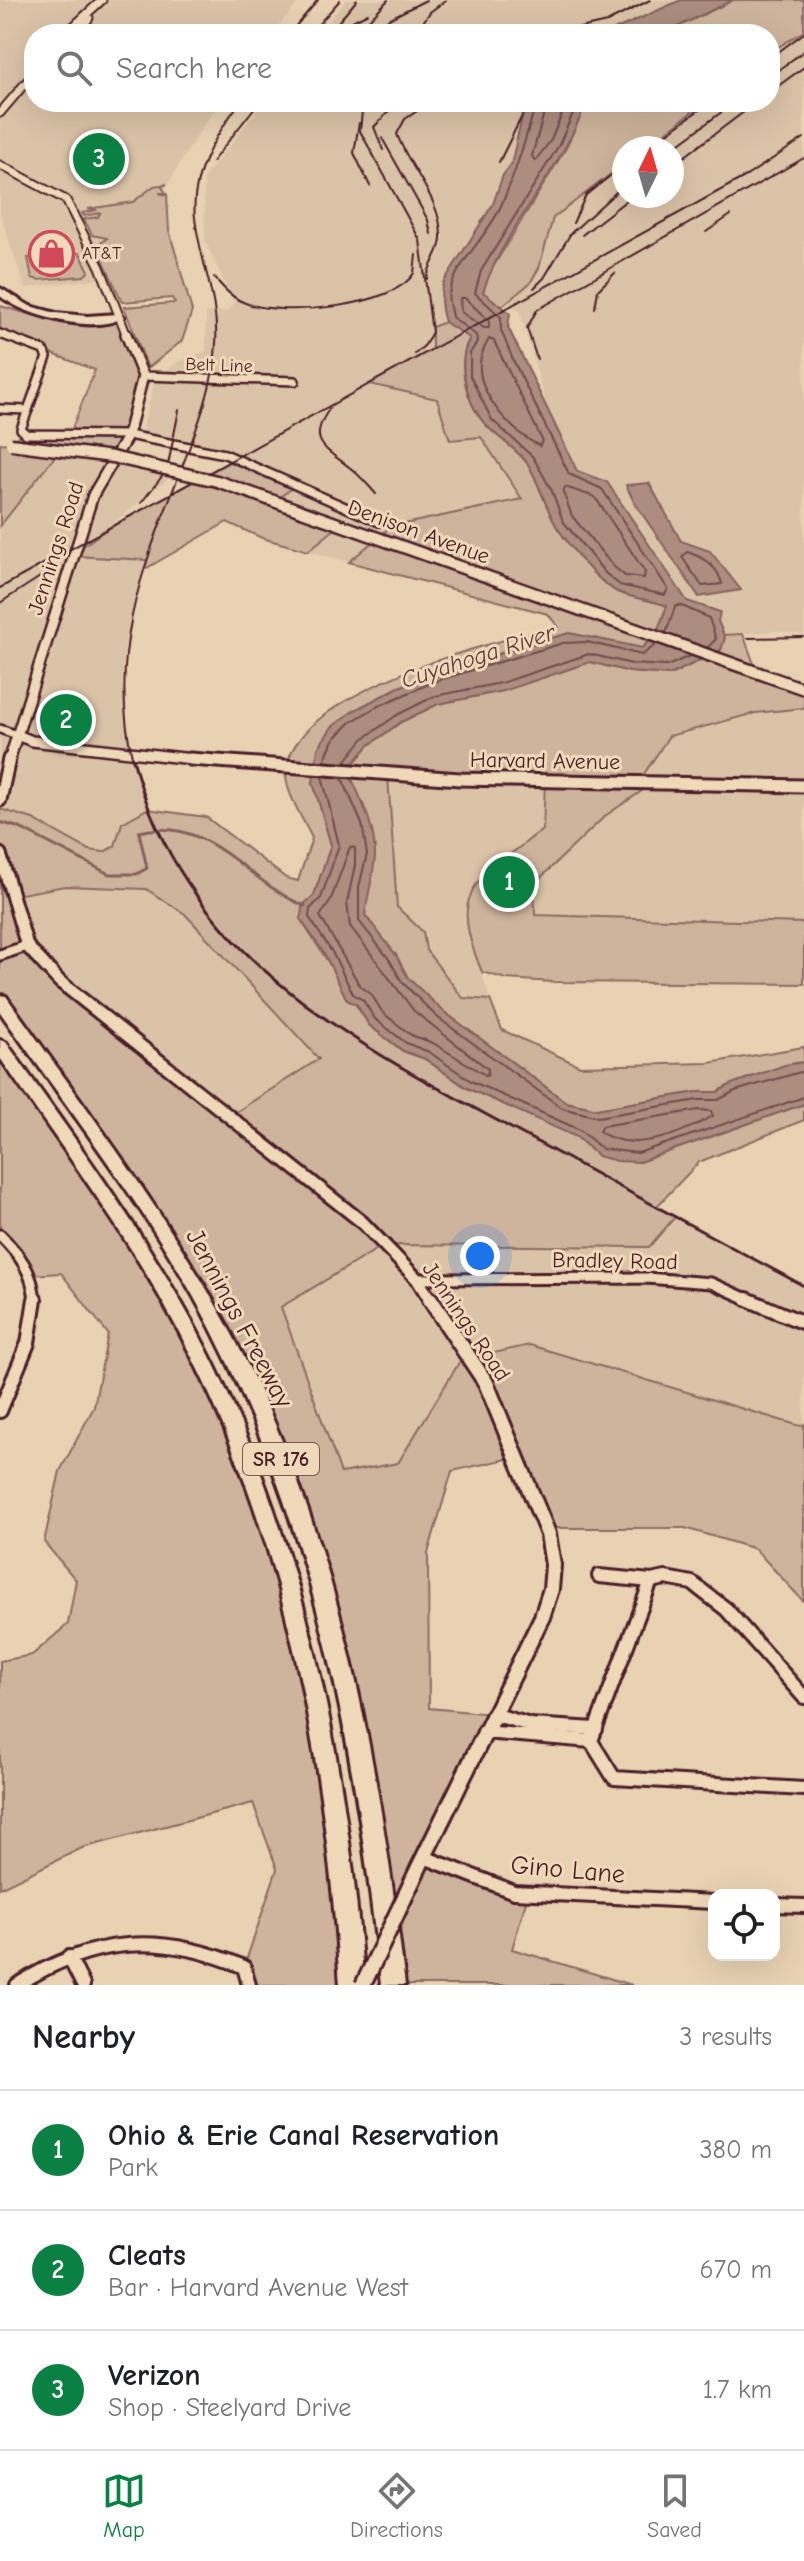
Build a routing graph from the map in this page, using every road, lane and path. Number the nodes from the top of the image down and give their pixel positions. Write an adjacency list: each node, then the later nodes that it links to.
1 (102, 0): 2 (street)
2 (89, 14): 3 (street); 4 (street)
3 (77, 24)
4 (85, 24)
5 (24, 84): 6 (street)
6 (14, 95): 7 (street); 8 (street)
7 (0, 103)
8 (0, 113)
9 (0, 165): 11 (street)
10 (0, 172): 11 (street)
11 (30, 180): 14 (street)
12 (0, 291): 14 (highway)
13 (0, 306): 14 (highway)
14 (119, 320): 16 (street)
15 (0, 334): 19 (street)
16 (143, 376): 17 (street, Belt Line); 20 (street, Jennings Road)
17 (295, 381)
18 (0, 409): 19 (street)
19 (28, 410): 20 (street)
20 (128, 435): 22 (street); 25 (street, Jennings Road)
21 (11, 444): 23 (main road, Denison Avenue, bridge)
22 (379, 522)
23 (804, 689)
24 (0, 729): 25 (street)
25 (17, 735): 26 (street, Harvard Avenue); 27 (street, Jennings Road)
26 (804, 786)
27 (0, 800)
28 (0, 854): 29 (street, Jennings Road)
29 (27, 946): 30 (street); 34 (street, Jennings Road)
30 (0, 955)
31 (0, 1000): 53 (highway, Jennings Freeway / SR 176)
32 (0, 1046): 52 (highway, SR 176)
33 (0, 1235): 36 (street)
34 (417, 1279): 35 (street, Bradley Road); 40 (street, Jennings Road)
35 (804, 1323)
36 (0, 1411)
37 (599, 1576): 38 (street)
38 (651, 1581): 39 (street); 42 (street)
39 (804, 1697)
40 (493, 1714): 41 (street, Jennings Road); 42 (street)
41 (484, 1732): 42 (street); 44 (street, Jennings Road)
42 (593, 1735): 43 (street)
43 (804, 1789)
44 (422, 1862): 45 (street, Gino Lane); 52 (street, Jennings Road, bridge)
45 (708, 1902)
46 (780, 1905): 47 (street)
47 (804, 1906)
48 (69, 1957): 49 (street); 50 (street); 51 (street)
49 (17, 1985)
50 (83, 1985)
51 (249, 1985)
52 (355, 1985)
53 (393, 1985)

